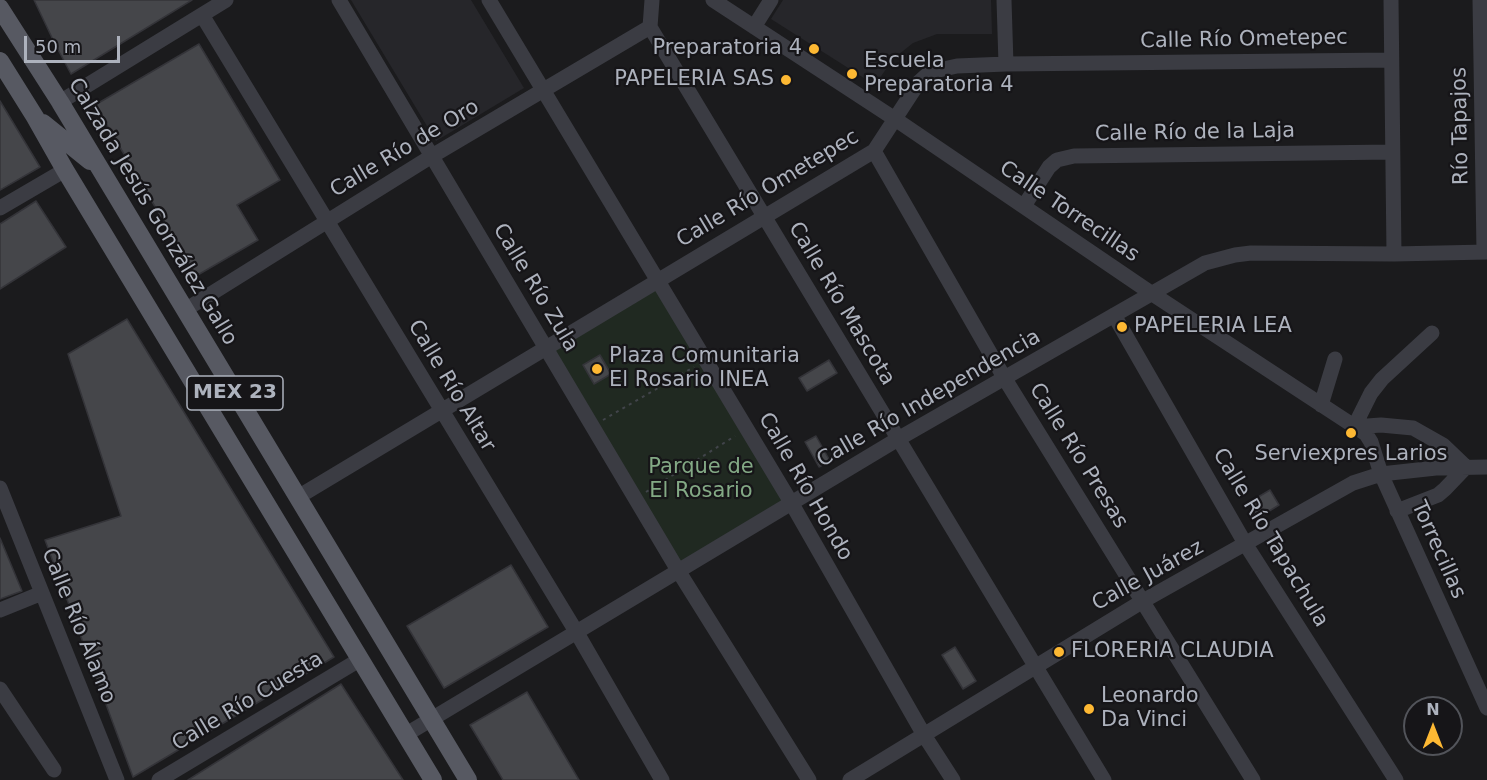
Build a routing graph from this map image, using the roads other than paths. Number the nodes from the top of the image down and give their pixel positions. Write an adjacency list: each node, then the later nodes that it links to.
1 (226, 0): 11 (street)
2 (339, 0): 25 (street, Calle Río Zula)
3 (489, 0): 18 (street, Calle Río Hondo)
4 (652, 0): 12 (street)
5 (713, 0): 13 (street, Calle Torrecillas)
6 (771, 0): 13 (street)
7 (1004, 0): 17 (street)
8 (1391, 0): 15 (street)
9 (1480, 0): 14 (street, Río Tapajos)
10 (0, 9): 19 (main road, Calzada Jesús González Gallo / MEX 23)
11 (202, 15): 19 (street); 31 (street, Calle Río Altar)
12 (650, 27): 18 (street, Calle Río de Oro); 30 (street, Calle Río Mascota)
13 (754, 27): 21 (street, Calle Torrecillas)
14 (1484, 31): 22 (street, Río Tapajos)
15 (1392, 60): 17 (street, Calle Río Ometepec); 24 (street)
16 (0, 61): 20 (main road, MEX 23)
17 (1006, 64): 21 (street, Calle Río Ometepec)
18 (543, 90): 25 (street, Calle Río de Oro); 34 (street, Calle Río Hondo)
19 (60, 102): 26 (main road, Calzada Jesús González Gallo / MEX 23)
20 (35, 117): 26 (main road); 27 (main road, MEX 23)
21 (895, 118): 23 (street, Calle Río Ometepec); 28 (street, Calle Torrecillas)
22 (1485, 136): 32 (street, Río Tapajos)
23 (874, 151): 30 (street, Calle Río Ometepec); 41 (street, Calle Río Presas)
24 (1392, 152): 28 (street, Calle Río de la Laja); 33 (street)
25 (432, 156): 31 (street, Calle Río de Oro); 39 (street, Calle Río Zula)
26 (98, 167): 36 (main road, Calzada Jesús González Gallo / MEX 23)
27 (65, 170): 29 (street); 59 (main road, MEX 23)
28 (1024, 206): 35 (street, Calle Torrecillas)
29 (0, 208)
30 (764, 217): 34 (street, Calle Río Ometepec); 45 (street, Calle Río Mascota)
31 (327, 221): 36 (street, Calle Río de Oro); 43 (street, Calle Río Altar)
32 (1486, 252): 33 (street, Calle Río Independencia)
33 (1394, 254): 35 (street, Calle Río Independencia)
34 (658, 281): 39 (street, Calle Río Ometepec); 51 (street, Calle Río Hondo)
35 (1151, 293): 37 (street, Calle Río Independencia); 42 (street, Calle Torrecillas)
36 (185, 310): 50 (main road, Calzada Jesús González Gallo / MEX 23)
37 (1114, 315): 41 (street, Calle Río Independencia); 53 (street, Calle Río Tapachula)
38 (1432, 333): 44 (street)
39 (546, 348): 43 (street, Calle Río Ometepec); 54 (street, Calle Río Zula)
40 (1335, 359): 42 (street)
41 (1005, 379): 45 (street, Calle Río Independencia); 56 (street, Calle Río Presas)
42 (1321, 405): 44 (street, Calle Torrecillas)
43 (442, 411): 50 (street, Calle Río Ometepec); 58 (street, Calle Río Altar)
44 (1354, 427): 46 (street); 48 (street, Calle Torrecillas)
45 (898, 439): 51 (street, Calle Río Independencia); 60 (street, Calle Río Mascota)
46 (1466, 467): 47 (street, Calle Juárez); 48 (street, Calle Juárez); 52 (street)
47 (1487, 467)
48 (1381, 474): 52 (street, Torrecillas); 53 (street, Calle Juárez)
49 (0, 488): 55 (street, Calle Río Álamo)
50 (298, 497): 63 (main road, Calzada Jesús González Gallo / MEX 23)
51 (792, 504): 54 (street, Calle Río Independencia); 65 (street, Calle Río Hondo)
52 (1397, 511): 62 (street, Torrecillas)
53 (1246, 544): 56 (street, Calle Juárez); 77 (street, Calle Río Tapachula)
54 (679, 572): 58 (street, Calle Río Independencia); 72 (street, Calle Río Zula)
55 (42, 593): 57 (street); 67 (street, Calle Río Álamo)
56 (1143, 601): 60 (street, Calle Juárez); 76 (street, Calle Río Presas)
57 (0, 610)
58 (577, 633): 63 (street, Calle Río Independencia); 71 (street, Calle Río Altar)
59 (359, 660): 64 (main road, MEX 23); 68 (street, Calle Río Cuesta)
60 (1034, 666): 65 (street, Calle Juárez); 75 (street, Calle Río Mascota)
61 (0, 688): 66 (street)
62 (1487, 708)
63 (433, 720): 64 (street, Calle Río Independencia); 70 (main road, Calzada Jesús González Gallo / MEX 23)
64 (405, 735): 69 (main road, MEX 23)
65 (924, 735): 73 (street, Calle Juárez); 74 (street, Calle Río Hondo)
66 (54, 770)
67 (117, 780)
68 (159, 780)
69 (433, 780)
70 (468, 780)
71 (662, 780)
72 (809, 780)
73 (850, 780)
74 (953, 780)
75 (1104, 780)
76 (1253, 780)
77 (1396, 780)

